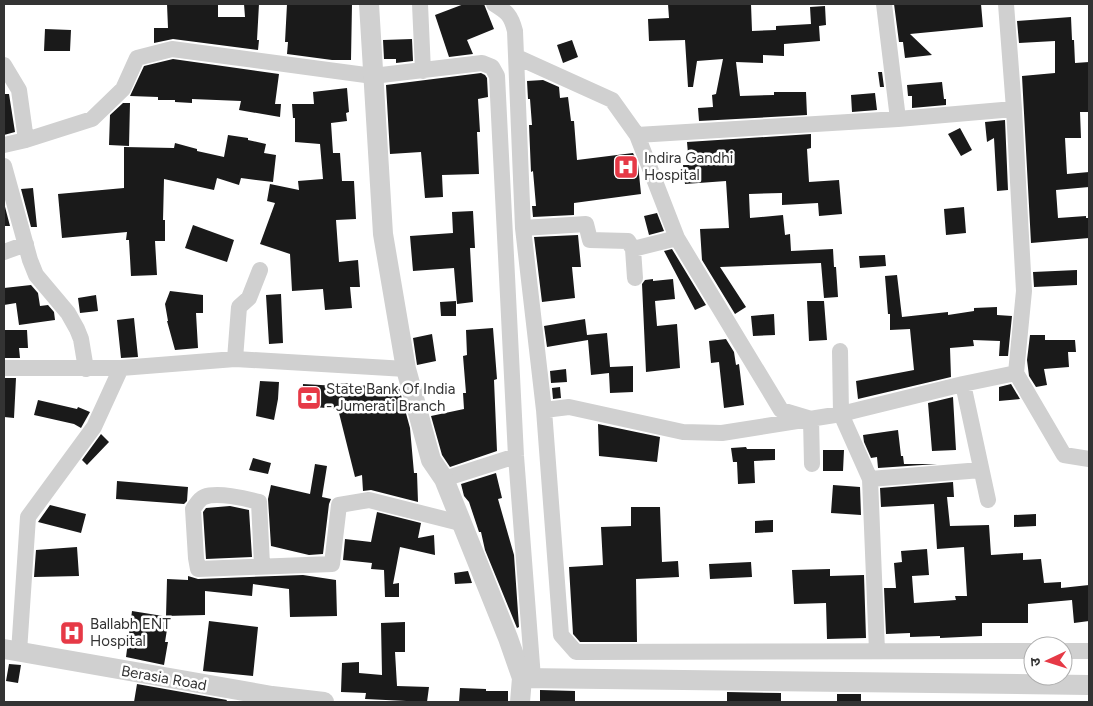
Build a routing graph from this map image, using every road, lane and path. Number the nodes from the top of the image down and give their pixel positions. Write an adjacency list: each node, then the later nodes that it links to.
1 (369, 4): 9 (street)
2 (420, 4): 8 (street)
3 (494, 4): 6 (street)
4 (884, 4): 11 (street)
5 (1006, 4): 10 (street)
6 (517, 57): 12 (street); 16 (street)
7 (4, 65): 13 (street)
8 (423, 71): 9 (street); 34 (street)
9 (373, 76): 13 (street); 28 (street)
10 (1014, 109): 11 (street); 29 (street)
11 (898, 119): 12 (street)
12 (637, 135): 17 (street)
13 (26, 140): 14 (street)
14 (4, 145)
15 (4, 166): 18 (street)
16 (523, 228): 19 (street); 31 (street)
17 (677, 238): 19 (street); 33 (street)
18 (26, 244): 20 (street); 27 (street)
19 (633, 249): 22 (street)
20 (4, 252)
21 (260, 270): 24 (street)
22 (635, 278)
23 (840, 351): 32 (street)
24 (235, 360): 26 (street); 28 (street)
25 (4, 368): 27 (street)
26 (121, 368): 27 (street); 43 (street)
27 (86, 369)
28 (406, 369): 38 (street)
29 (1016, 373): 30 (street); 35 (street)
30 (963, 384): 32 (street); 37 (street)
31 (544, 410): 33 (street); 47 (street)
32 (841, 414): 33 (street); 39 (street)
33 (811, 420): 36 (street)
34 (516, 456): 38 (street); 48 (street)
35 (1089, 459)
36 (812, 464)
37 (982, 470): 39 (street); 40 (street)
38 (444, 479): 41 (street)
39 (870, 479): 47 (street)
40 (988, 500)
41 (460, 523): 42 (street); 48 (street)
42 (262, 565): 42 (street)
43 (11, 651): 50 (street, Berasia Road)
44 (1023, 651): 47 (street)
45 (1073, 651): 46 (street)
46 (1089, 651)
47 (877, 652)
48 (527, 678): 49 (street); 52 (street)
49 (1089, 684)
50 (270, 699): 51 (street, Berasia Road)
51 (324, 702)
52 (520, 702)

